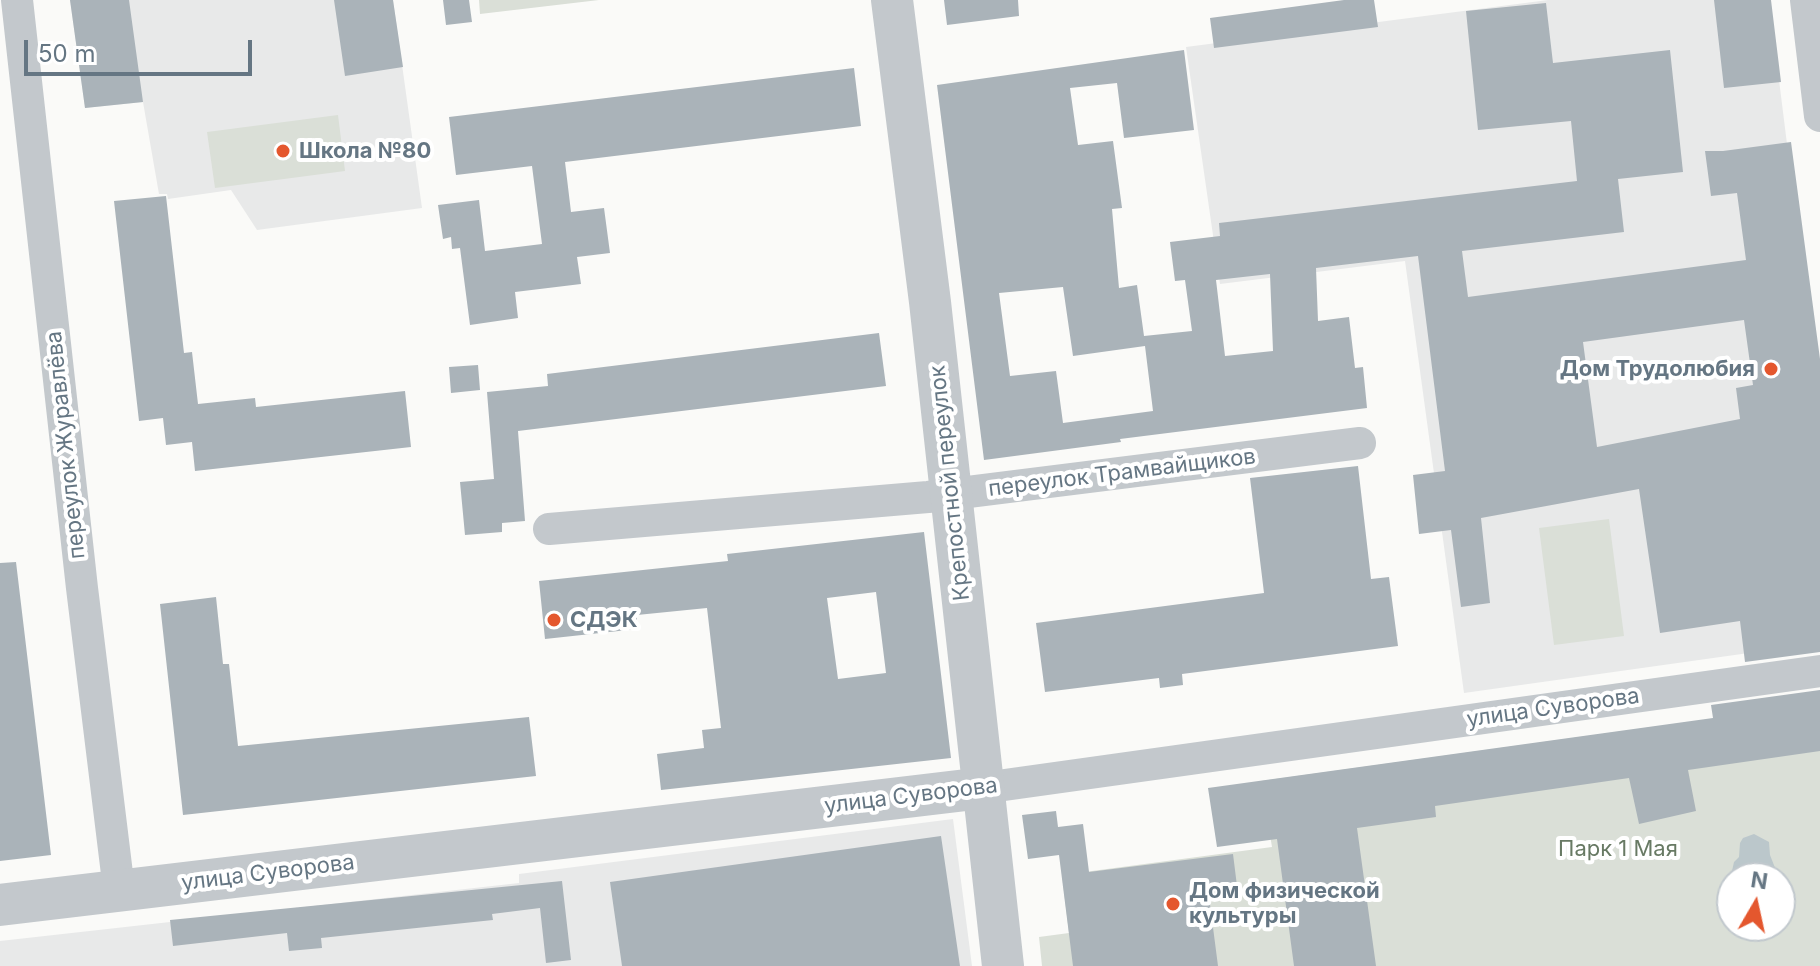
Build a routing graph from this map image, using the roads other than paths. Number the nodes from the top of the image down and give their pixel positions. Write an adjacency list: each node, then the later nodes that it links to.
1 (17, 0): 10 (street, переулок Журавлёва)
2 (892, 0): 6 (street, Крепостной переулок)
3 (1806, 0): 4 (street)
4 (1820, 116)
5 (1360, 443): 6 (street, переулок Трамвайщиков)
6 (951, 495): 7 (street, переулок Трамвайщиков); 9 (street, Крепостной переулок)
7 (549, 529)
8 (1820, 671): 9 (street, улица Суворова)
9 (983, 788): 10 (street, улица Суворова); 12 (street, Крепостной переулок)
10 (119, 890): 11 (street, улица Суворова)
11 (0, 905)
12 (1003, 966)

